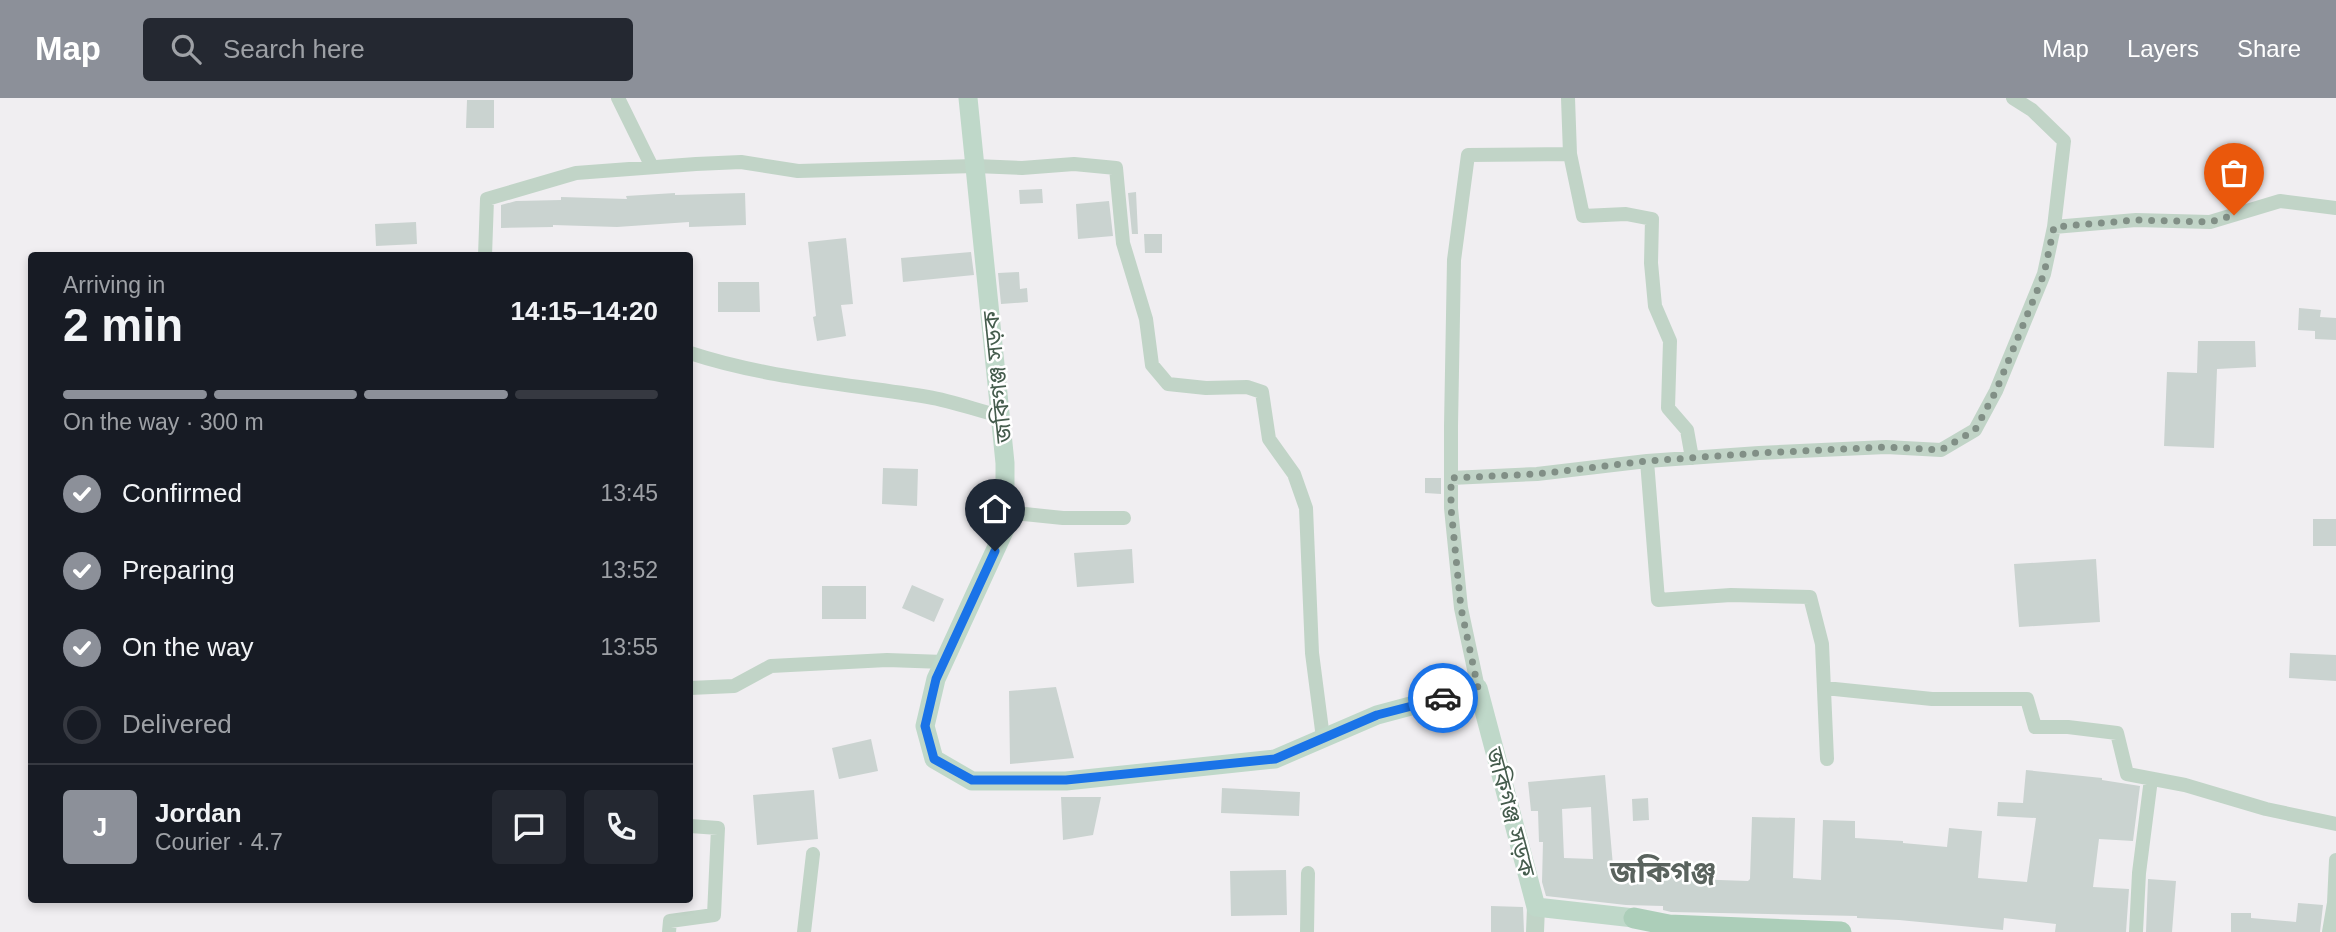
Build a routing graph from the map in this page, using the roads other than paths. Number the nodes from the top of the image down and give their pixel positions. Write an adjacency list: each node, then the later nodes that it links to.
1 (618, 98): 7 (street)
2 (968, 98): 6 (main road, জকিগঞ্জ সড়ক)
3 (1568, 98): 5 (street)
4 (2013, 98): 9 (street)
5 (1570, 154): 13 (street); 15 (street)
6 (975, 166): 7 (street); 12 (main road, জকিগঞ্জ সড়ক); 22 (street)
7 (652, 167): 10 (street)
8 (2336, 208): 9 (street)
9 (2054, 227): 13 (street)
10 (485, 252)
11 (693, 354): 12 (street)
12 (1000, 416): 16 (main road, জকিগঞ্জ সড়ক)
13 (1692, 458): 14 (street)
14 (1647, 461): 15 (street); 21 (street)
15 (1451, 478): 20 (street)
16 (1005, 512): 17 (street); 18 (main road, জকিগঞ্জ সড়ক)
17 (1124, 518)
18 (944, 663): 19 (street); 22 (main road, জকিগঞ্জ সড়ক)
19 (693, 688)
20 (1478, 688): 22 (main road, জকিগঞ্জ সড়ক); 30 (main road, জকিগঞ্জ সড়ক)
21 (1825, 688): 23 (street); 24 (street)
22 (1323, 738)
23 (1828, 760)
24 (2151, 779): 25 (street); 37 (street)
25 (2336, 824)
26 (693, 826): 32 (street)
27 (813, 854): 33 (street)
28 (2336, 860): 38 (street)
29 (1308, 873): 34 (street)
30 (1536, 907): 31 (main road, জকিগঞ্জ সড়ক); 35 (street)
31 (1628, 925): 36 (main road)
32 (669, 932)
33 (804, 932)
34 (1307, 932)
35 (1535, 932)
36 (1841, 932)
37 (2136, 932)
38 (2329, 932)

